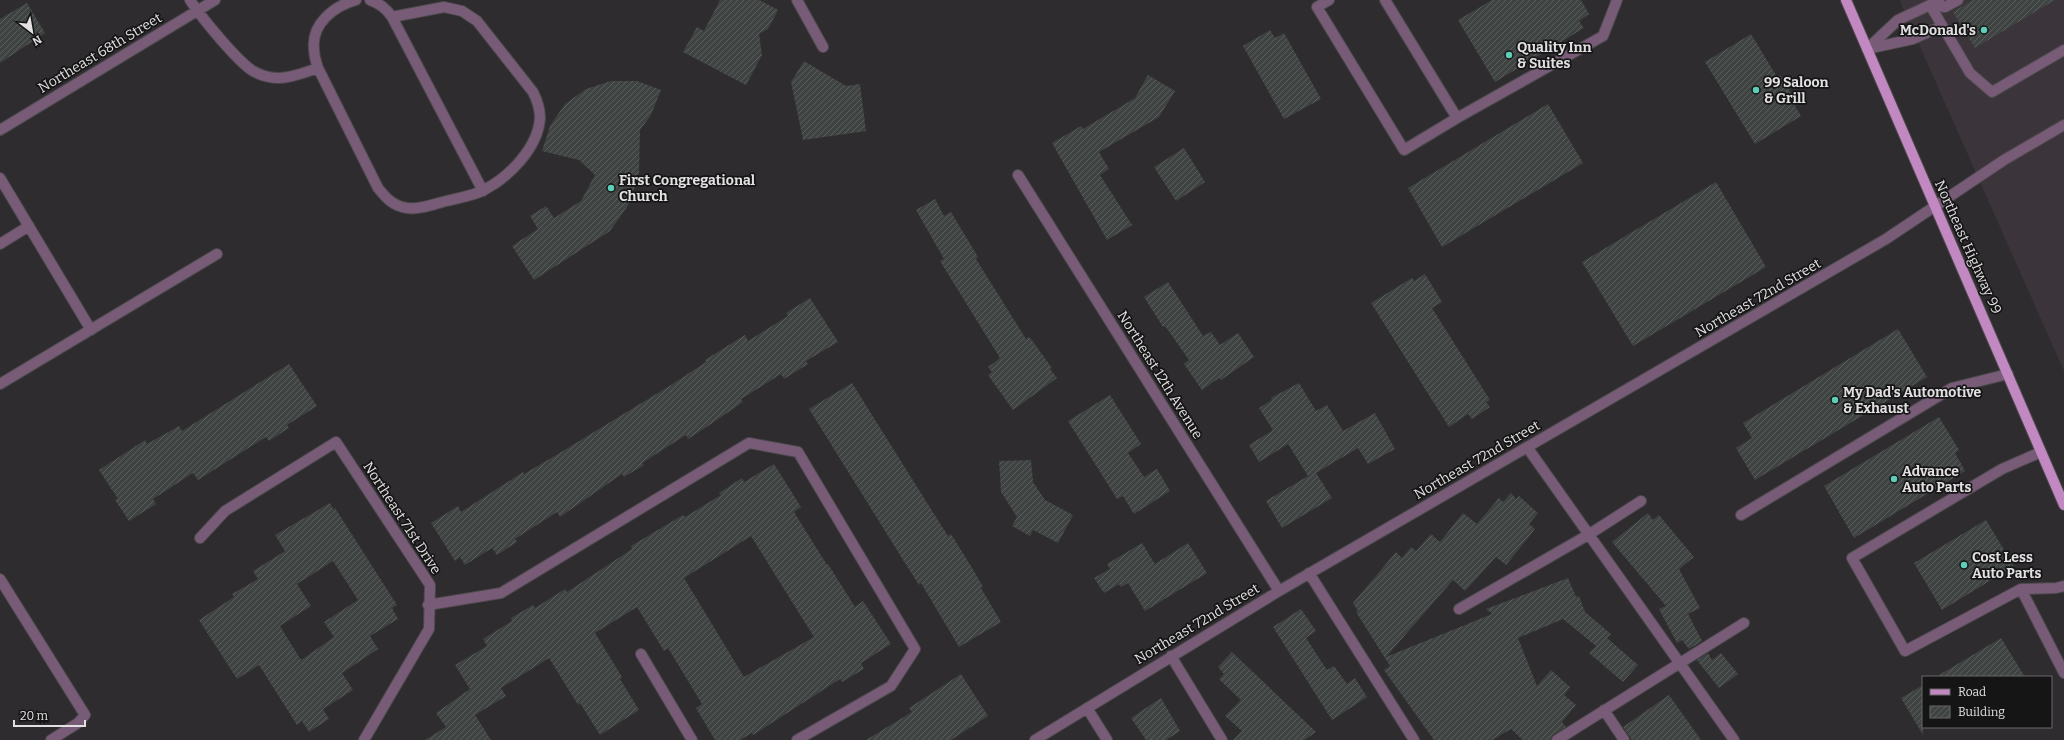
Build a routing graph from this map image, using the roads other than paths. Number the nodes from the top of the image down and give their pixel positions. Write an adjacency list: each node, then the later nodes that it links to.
1 (190, 0): 12 (street)
2 (215, 0): 12 (street, Northeast 68th Street)
3 (356, 0): 18 (street)
4 (370, 0): 13 (street)
5 (797, 0): 15 (street)
6 (1329, 0): 19 (street)
7 (1385, 0): 19 (street)
8 (1617, 0): 19 (street)
9 (1846, 0): 16 (main road, Northeast Highway 99)
10 (1958, 0): 11 (street)
11 (1935, 3): 14 (street); 16 (street)
12 (197, 11): 18 (street); 21 (street, Northeast 68th Street)
13 (392, 17): 24 (street); 24 (street)
14 (1942, 26): 16 (street); 17 (street)
15 (822, 47)
16 (1867, 49): 25 (main road, Northeast Highway 99)
17 (2064, 50)
18 (318, 68): 24 (street)
19 (1456, 118)
20 (2064, 125): 25 (street, Northeast 72nd Street)
21 (0, 130)
22 (1018, 175): 43 (street, Northeast 12th Avenue)
23 (0, 178): 26 (street)
24 (483, 191)
25 (1935, 207): 30 (main road, Northeast Highway 99); 32 (street, Northeast 72nd Street)
26 (28, 226): 27 (street); 29 (street)
27 (0, 244)
28 (217, 254): 29 (street)
29 (91, 330): 31 (street)
30 (2008, 374): 33 (main road, Northeast Highway 99); 36 (street)
31 (0, 384)
32 (1527, 447): 37 (street); 39 (street, Northeast 72nd Street)
33 (2041, 452): 35 (main road, Northeast Highway 99); 42 (street)
34 (1642, 501): 37 (street)
35 (2064, 505)
36 (1741, 515)
37 (1588, 535): 45 (street); 49 (street)
38 (200, 538): 44 (street, Northeast 71st Drive)
39 (1309, 573): 43 (street, Northeast 72nd Street); 60 (street)
40 (0, 579): 53 (street)
41 (2064, 586): 42 (street)
42 (2021, 589): 50 (street)
43 (1279, 591): 48 (street, Northeast 72nd Street)
44 (428, 605): 54 (street, Northeast 71st Drive); 56 (street)
45 (1459, 609)
46 (1744, 623): 49 (street)
47 (641, 654): 55 (street)
48 (1171, 656): 51 (street, Northeast 72nd Street); 59 (street)
49 (1679, 663): 52 (street); 63 (street)
50 (2064, 673)
51 (1087, 708): 57 (street, Northeast 72nd Street); 58 (street)
52 (1604, 710): 61 (street); 62 (street)
53 (51, 740)
54 (364, 740)
55 (692, 740)
56 (796, 740)
57 (1035, 740)
58 (1107, 740)
59 (1222, 740)
60 (1414, 740)
61 (1557, 740)
62 (1624, 740)
63 (1734, 740)

